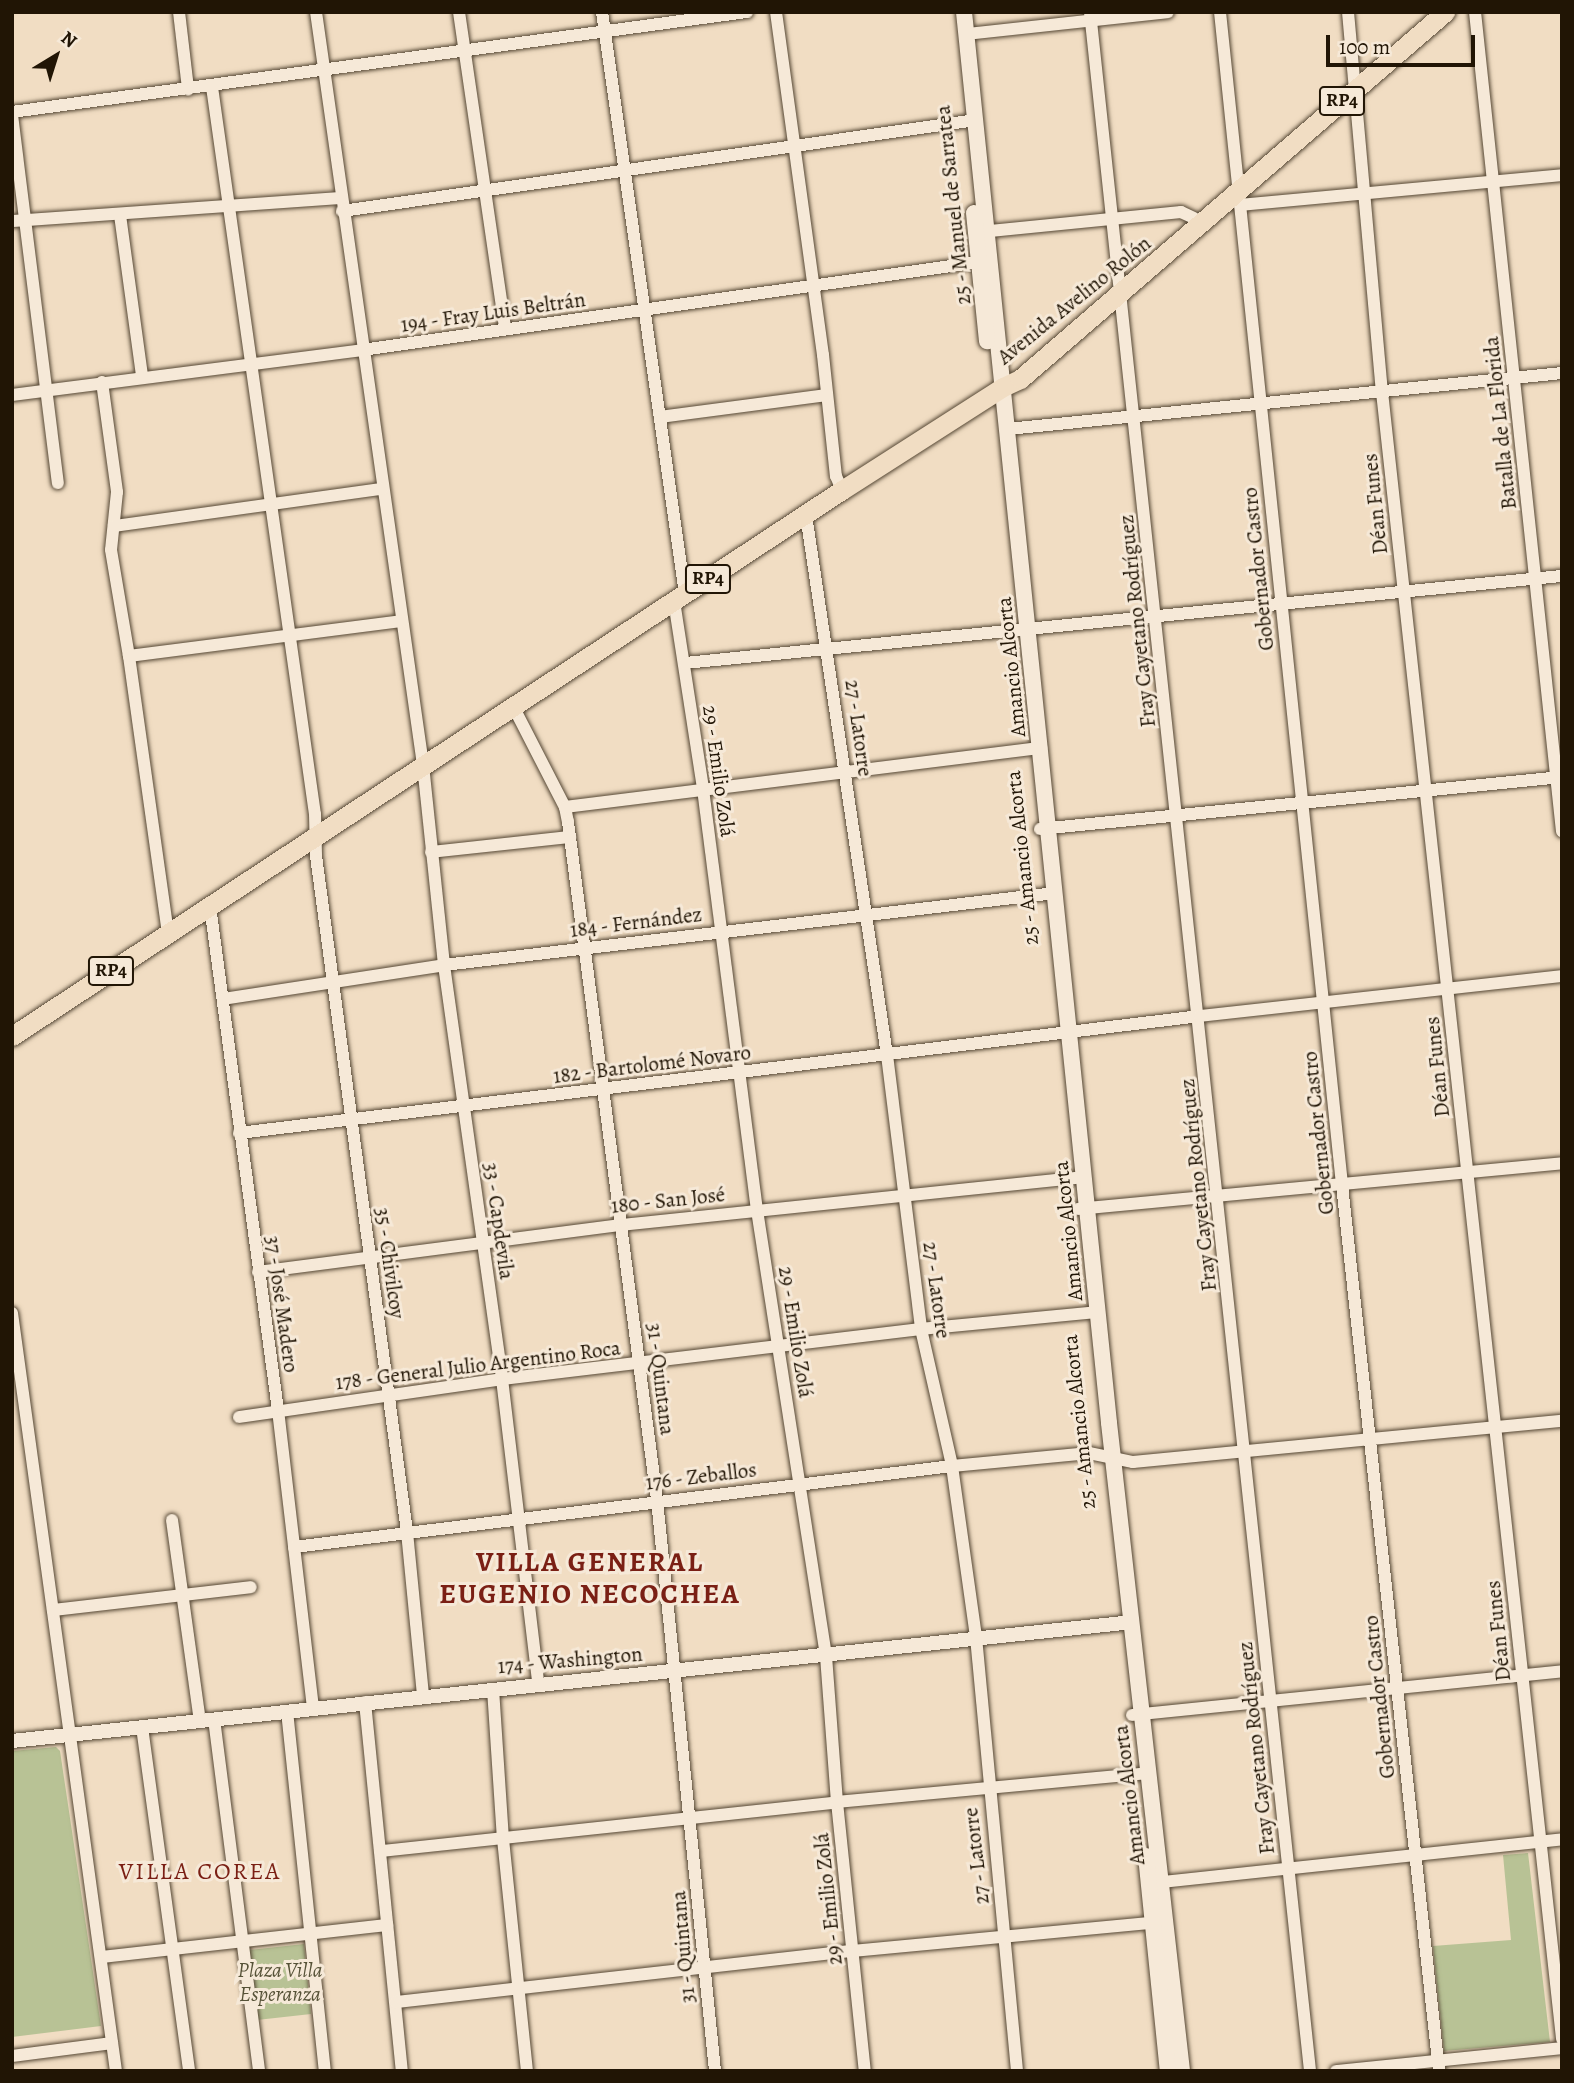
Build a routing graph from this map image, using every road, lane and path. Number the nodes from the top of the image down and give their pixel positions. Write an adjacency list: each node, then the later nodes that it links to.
1 (179, 12): 22 (street)
2 (316, 12): 19 (street, 33 - Capdevila)
3 (459, 12): 18 (street)
4 (603, 12): 16 (street, 29 - Emilio Zolá)
5 (747, 12): 16 (street)
6 (776, 12): 25 (street)
7 (954, 12): 24 (main road, 25 - Manuel de Sarratea)
8 (964, 12): 17 (main road)
9 (1168, 12): 15 (street)
10 (1220, 12): 30 (street, Gobernador Castro)
11 (1348, 12): 20 (street, Déan Funes)
12 (1431, 12): 20 (main road, Avenida Avelino Rolón / RP4)
13 (1445, 12): 20 (main road, Avenida Avelino Rolón / RP4)
14 (1475, 12): 28 (street, Batalla de La Florida)
15 (1091, 16): 17 (street); 35 (street, Fray Cayetano Rodríguez)
16 (605, 33): 18 (street); 26 (street, 29 - Emilio Zolá)
17 (967, 34): 24 (main road)
18 (465, 52): 19 (street); 29 (street)
19 (324, 72): 21 (street); 32 (street, 33 - Capdevila)
20 (1354, 85): 30 (main road, Avenida Avelino Rolón / RP4); 31 (street, Déan Funes)
21 (212, 87): 22 (street); 33 (street, 35 - Chivilcoy)
22 (188, 89): 23 (street)
23 (12, 114): 37 (street)
24 (971, 121): 25 (street); 38 (main road)
25 (796, 146): 26 (street); 40 (street)
26 (626, 173): 29 (street); 42 (street, 29 - Emilio Zolá)
27 (1562, 175): 28 (street)
28 (1493, 182): 31 (street); 48 (street, Batalla de La Florida)
29 (487, 190): 32 (street); 43 (street)
30 (1239, 192): 31 (street); 36 (main road, Avenida Avelino Rolón / RP4); 41 (main road, Avenida Avelino Rolón / RP4); 55 (street, Gobernador Castro)
31 (1364, 193): 52 (street, Déan Funes)
32 (342, 205): 33 (street); 44 (street, 33 - Capdevila)
33 (231, 206): 34 (street); 45 (street, 35 - Chivilcoy)
34 (120, 215): 37 (street); 47 (street)
35 (1112, 218): 36 (street); 38 (street); 41 (street, Fray Cayetano Rodríguez)
36 (1194, 218): 41 (main road, Avenida Avelino Rolón / RP4)
37 (18, 221): 50 (street)
38 (981, 231): 39 (main road, 25 - Manuel de Sarratea); 51 (main road)
39 (979, 262): 40 (street, 194 - Fray Luis Beltrán); 51 (main road, 25 - Manuel de Sarratea)
40 (813, 284): 42 (street, 194 - Fray Luis Beltrán); 54 (street)
41 (1120, 288): 51 (main road, Avenida Avelino Rolón / RP4); 57 (street, Fray Cayetano Rodríguez)
42 (645, 309): 43 (street, 194 - Fray Luis Beltrán); 56 (street, 29 - Emilio Zolá)
43 (505, 330): 44 (street, 194 - Fray Luis Beltrán)
44 (362, 350): 45 (street, 194 - Fray Luis Beltrán); 60 (street, 33 - Capdevila)
45 (252, 363): 47 (street, 194 - Fray Luis Beltrán); 62 (street, 35 - Chivilcoy)
46 (1562, 373): 48 (street)
47 (142, 376): 49 (street, 194 - Fray Luis Beltrán)
48 (1515, 378): 52 (street); 66 (street, Batalla de La Florida)
49 (102, 382): 50 (street, 194 - Fray Luis Beltrán); 64 (street)
50 (46, 390): 53 (street, 194 - Fray Luis Beltrán); 59 (street)
51 (998, 390): 58 (main road, Amancio Alcorta); 61 (main road, RP4); 72 (main road, 25 - Amancio Alcorta)
52 (1382, 392): 55 (street); 67 (street, Déan Funes)
53 (12, 395)
54 (827, 395): 56 (street); 61 (street)
55 (1261, 404): 57 (street); 69 (street, Gobernador Castro)
56 (660, 417): 68 (street, 29 - Emilio Zolá)
57 (1133, 417): 58 (street); 70 (street, Fray Cayetano Rodríguez)
58 (1008, 429): 72 (main road, Amancio Alcorta)
59 (58, 483)
60 (382, 489): 62 (street); 71 (street, 33 - Capdevila)
61 (842, 491): 63 (main road, RP4)
62 (270, 504): 64 (street); 73 (street, 35 - Chivilcoy)
63 (806, 515): 68 (main road, RP4); 74 (street, 27 - Latorre)
64 (114, 526): 75 (street)
65 (1562, 576): 66 (street)
66 (1535, 578): 67 (street); 81 (street, Batalla de La Florida)
67 (1404, 592): 69 (street); 83 (street, Déan Funes)
68 (679, 597): 76 (street, 29 - Emilio Zolá); 77 (main road, RP4)
69 (1281, 605): 70 (street); 84 (street, Gobernador Castro)
70 (1157, 617): 72 (street); 86 (street, Fray Cayetano Rodríguez)
71 (401, 621): 73 (street); 79 (street, 33 - Capdevila)
72 (1023, 629): 74 (street); 78 (main road, 25 - Amancio Alcorta)
73 (289, 636): 75 (street); 89 (street, 35 - Chivilcoy)
74 (828, 648): 76 (street); 80 (street, 27 - Latorre)
75 (129, 656): 96 (street)
76 (685, 663): 82 (street, 29 - Emilio Zolá)
77 (513, 706): 79 (main road, RP4); 85 (street, 31 - Quintana)
78 (1037, 748): 80 (street); 87 (main road, 25 - Amancio Alcorta)
79 (423, 765): 89 (main road, RP4); 91 (street, 33 - Capdevila)
80 (846, 772): 82 (street); 94 (street, 27 - Latorre)
81 (1559, 777): 83 (street); 88 (street, Batalla de La Florida)
82 (703, 789): 85 (street); 95 (street, 29 - Emilio Zolá)
83 (1426, 791): 84 (street); 101 (street, Déan Funes)
84 (1304, 804): 86 (street); 103 (street, Gobernador Castro)
85 (565, 807): 90 (street, 31 - Quintana)
86 (1178, 817): 87 (street); 104 (street, Fray Cayetano Rodríguez)
87 (1044, 829): 92 (main road, 25 - Amancio Alcorta)
88 (1562, 831)
89 (316, 836): 93 (main road, RP4); 100 (street, 35 - Chivilcoy)
90 (570, 837): 91 (street); 97 (street, 31 - Quintana)
91 (431, 852): 98 (street, 33 - Capdevila)
92 (1051, 893): 94 (street, 184 - Fernández); 105 (main road, 25 - Amancio Alcorta)
93 (210, 906): 96 (main road, RP4); 102 (street, 37 - José Madero)
94 (866, 915): 95 (street, 184 - Fernández); 107 (street, 27 - Latorre)
95 (720, 931): 97 (street, 184 - Fernández); 108 (street, 29 - Emilio Zolá)
96 (168, 934): 106 (main road, RP4)
97 (583, 948): 98 (street, 184 - Fernández); 109 (street, 31 - Quintana)
98 (444, 965): 100 (street, 184 - Fernández); 110 (street, 33 - Capdevila)
99 (1562, 976): 101 (street, 182 - Bartolomé Novaro)
100 (334, 981): 102 (street, 184 - Fernández); 111 (street, 35 - Chivilcoy)
101 (1447, 989): 103 (street, 182 - Bartolomé Novaro); 114 (street, Déan Funes)
102 (223, 999): 112 (street, 37 - José Madero)
103 (1325, 1002): 104 (street, 182 - Bartolomé Novaro); 116 (street, Gobernador Castro)
104 (1200, 1016): 105 (street, 182 - Bartolomé Novaro); 118 (street, Fray Cayetano Rodríguez)
105 (1065, 1034): 107 (street, 182 - Bartolomé Novaro); 115 (main road, 25 - Amancio Alcorta)
106 (12, 1036)
107 (887, 1055): 108 (street, 182 - Bartolomé Novaro); 117 (street, 27 - Latorre)
108 (738, 1073): 109 (street, 182 - Bartolomé Novaro); 120 (street, 29 - Emilio Zolá)
109 (603, 1089): 110 (street, 182 - Bartolomé Novaro); 121 (street, 31 - Quintana)
110 (464, 1106): 111 (street, 182 - Bartolomé Novaro); 122 (street, 33 - Capdevila)
111 (351, 1120): 112 (street, 182 - Bartolomé Novaro); 123 (street, 35 - Chivilcoy)
112 (239, 1133): 124 (street, 37 - José Madero)
113 (1562, 1163): 114 (street)
114 (1468, 1172): 116 (street); 135 (street, Déan Funes)
115 (1080, 1178): 117 (street, 180 - San José); 119 (main road, Amancio Alcorta)
116 (1342, 1185): 118 (street); 136 (street, Gobernador Castro)
117 (905, 1194): 120 (street, 180 - San José); 127 (street, 27 - Latorre)
118 (1219, 1197): 119 (street); 137 (street, Fray Cayetano Rodríguez)
119 (1083, 1209): 126 (main road, Amancio Alcorta)
120 (757, 1210): 121 (street, 180 - San José); 128 (street, 29 - Emilio Zolá)
121 (621, 1224): 122 (street, 180 - San José); 129 (street, 31 - Quintana)
122 (483, 1242): 123 (street, 180 - San José); 130 (street, 33 - Capdevila)
123 (371, 1256): 124 (street, 180 - San José); 131 (street, 35 - Chivilcoy)
124 (258, 1272): 132 (street, 37 - José Madero)
125 (12, 1312): 148 (street)
126 (1093, 1312): 127 (street, 178 - General Julio Argentino Roca); 138 (main road, Amancio Alcorta)
127 (921, 1329): 128 (street, 178 - General Julio Argentino Roca); 139 (street, 27 - Latorre)
128 (779, 1346): 129 (street, 178 - General Julio Argentino Roca); 140 (street, 29 - Emilio Zolá)
129 (640, 1365): 130 (street, 178 - General Julio Argentino Roca); 141 (street, 31 - Quintana)
130 (502, 1379): 131 (street, 178 - General Julio Argentino Roca); 142 (street, 33 - Capdevila)
131 (388, 1393): 132 (street, 178 - General Julio Argentino Roca); 144 (street, 35 - Chivilcoy)
132 (278, 1410): 133 (street, 178 - General Julio Argentino Roca); 145 (street, 37 - José Madero)
133 (239, 1417)
134 (1562, 1421): 135 (street, 176 - Zeballos)
135 (1495, 1427): 136 (street, 176 - Zeballos); 154 (street, Déan Funes)
136 (1371, 1440): 137 (street, 176 - Zeballos); 156 (street, Gobernador Castro)
137 (1245, 1452): 138 (street, 176 - Zeballos); 159 (street, Fray Cayetano Rodríguez)
138 (1108, 1457): 139 (street, 176 - Zeballos); 149 (main road, Amancio Alcorta)
139 (952, 1466): 140 (street, 176 - Zeballos); 150 (street, 27 - Latorre)
140 (801, 1484): 141 (street, 176 - Zeballos); 151 (street, 29 - Emilio Zolá)
141 (657, 1500): 142 (street, 176 - Zeballos); 153 (street, 31 - Quintana)
142 (518, 1518): 144 (street, 176 - Zeballos); 155 (street, 33 - Capdevila)
143 (172, 1520): 147 (street)
144 (407, 1532): 145 (street, 176 - Zeballos); 158 (street, 35 - Chivilcoy)
145 (294, 1547): 161 (street, 37 - José Madero)
146 (251, 1587): 147 (street)
147 (184, 1594): 148 (street); 164 (street)
148 (53, 1610): 166 (street)
149 (1127, 1622): 150 (street, 174 - Washington); 163 (main road, Amancio Alcorta)
150 (976, 1637): 151 (street, 174 - Washington); 169 (street, 27 - Latorre)
151 (826, 1656): 153 (street, 174 - Washington); 170 (street, 29 - Emilio Zolá)
152 (1562, 1671): 154 (street)
153 (674, 1672): 155 (street, 174 - Washington); 171 (street, 31 - Quintana)
154 (1522, 1675): 156 (street); 174 (street, Déan Funes)
155 (538, 1683): 157 (street, 174 - Washington)
156 (1398, 1688): 159 (street); 176 (street, Gobernador Castro)
157 (493, 1689): 158 (street, 174 - Washington); 172 (street)
158 (424, 1696): 160 (street, 174 - Washington)
159 (1272, 1701): 163 (street); 177 (street, Fray Cayetano Rodríguez)
160 (365, 1702): 161 (street, 174 - Washington); 175 (street)
161 (313, 1707): 162 (street, 174 - Washington)
162 (287, 1711): 164 (street, 174 - Washington); 181 (street)
163 (1136, 1714): 168 (main road, Amancio Alcorta)
164 (207, 1720): 165 (street, 174 - Washington); 183 (street)
165 (142, 1727): 166 (street, 174 - Washington); 184 (street)
166 (70, 1735): 167 (street, 174 - Washington); 186 (street)
167 (12, 1741)
168 (1143, 1774): 169 (street); 178 (main road)
169 (988, 1787): 170 (street); 182 (street, 27 - Latorre)
170 (837, 1802): 171 (street); 185 (street, 29 - Emilio Zolá)
171 (691, 1818): 172 (street); 187 (street, 31 - Quintana)
172 (503, 1839): 175 (street); 188 (street)
173 (1562, 1839): 174 (street)
174 (1540, 1841): 176 (street); 190 (street, Déan Funes)
175 (382, 1850): 180 (street)
176 (1416, 1854): 177 (street); 194 (street, Gobernador Castro)
177 (1287, 1867): 178 (street); 206 (street, Fray Cayetano Rodríguez)
178 (1155, 1883): 179 (main road)
179 (1158, 1922): 182 (street); 204 (main road); 205 (main road)
180 (387, 1925): 181 (street); 189 (street)
181 (310, 1934): 183 (street); 198 (street)
182 (1005, 1936): 185 (street); 203 (street, 27 - Latorre)
183 (242, 1941): 184 (street); 197 (street)
184 (173, 1949): 186 (street); 196 (street)
185 (853, 1951): 187 (street); 202 (street, 29 - Emilio Zolá)
186 (101, 1958): 191 (street)
187 (704, 1968): 188 (street); 201 (street, 31 - Quintana)
188 (518, 1990): 189 (street); 200 (street)
189 (396, 2002): 199 (street)
190 (1562, 2039)
191 (112, 2043): 193 (street); 195 (street)
192 (1562, 2048): 194 (street)
193 (12, 2056)
194 (1439, 2066): 207 (street)
195 (116, 2071)
196 (189, 2071)
197 (258, 2071)
198 (325, 2071)
199 (402, 2071)
200 (527, 2071)
201 (715, 2071)
202 (865, 2071)
203 (1017, 2071)
204 (1168, 2071)
205 (1182, 2071)
206 (1310, 2071)
207 (1336, 2071)

